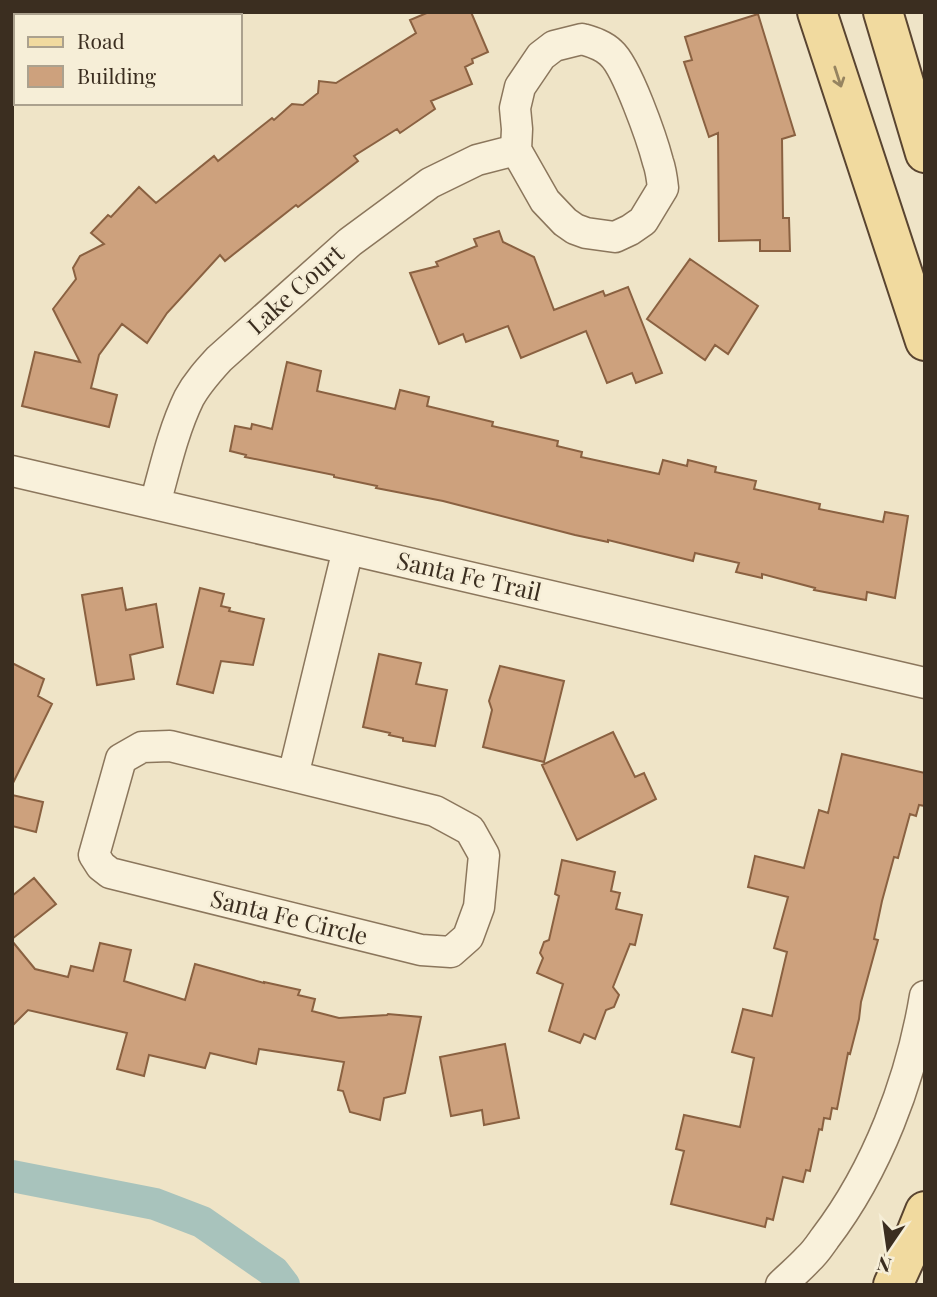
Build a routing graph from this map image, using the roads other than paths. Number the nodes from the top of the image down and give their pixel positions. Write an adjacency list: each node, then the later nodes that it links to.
1 (817, 12): 5 (main road, one-way to 5)
2 (883, 12): 4 (main road)
3 (516, 150): 3 (street); 7 (street, Lake Court)
4 (925, 153)
5 (925, 341)
6 (12, 471): 7 (street, Santa Fe Trail)
7 (155, 504): 8 (street, Santa Fe Trail)
8 (348, 548): 9 (street, Santa Fe Trail); 10 (street)
9 (925, 683)
10 (293, 776): 10 (street, Santa Fe Circle)
11 (925, 996): 13 (street)
12 (925, 1211): 14 (main road)
13 (781, 1285)
14 (893, 1285)

